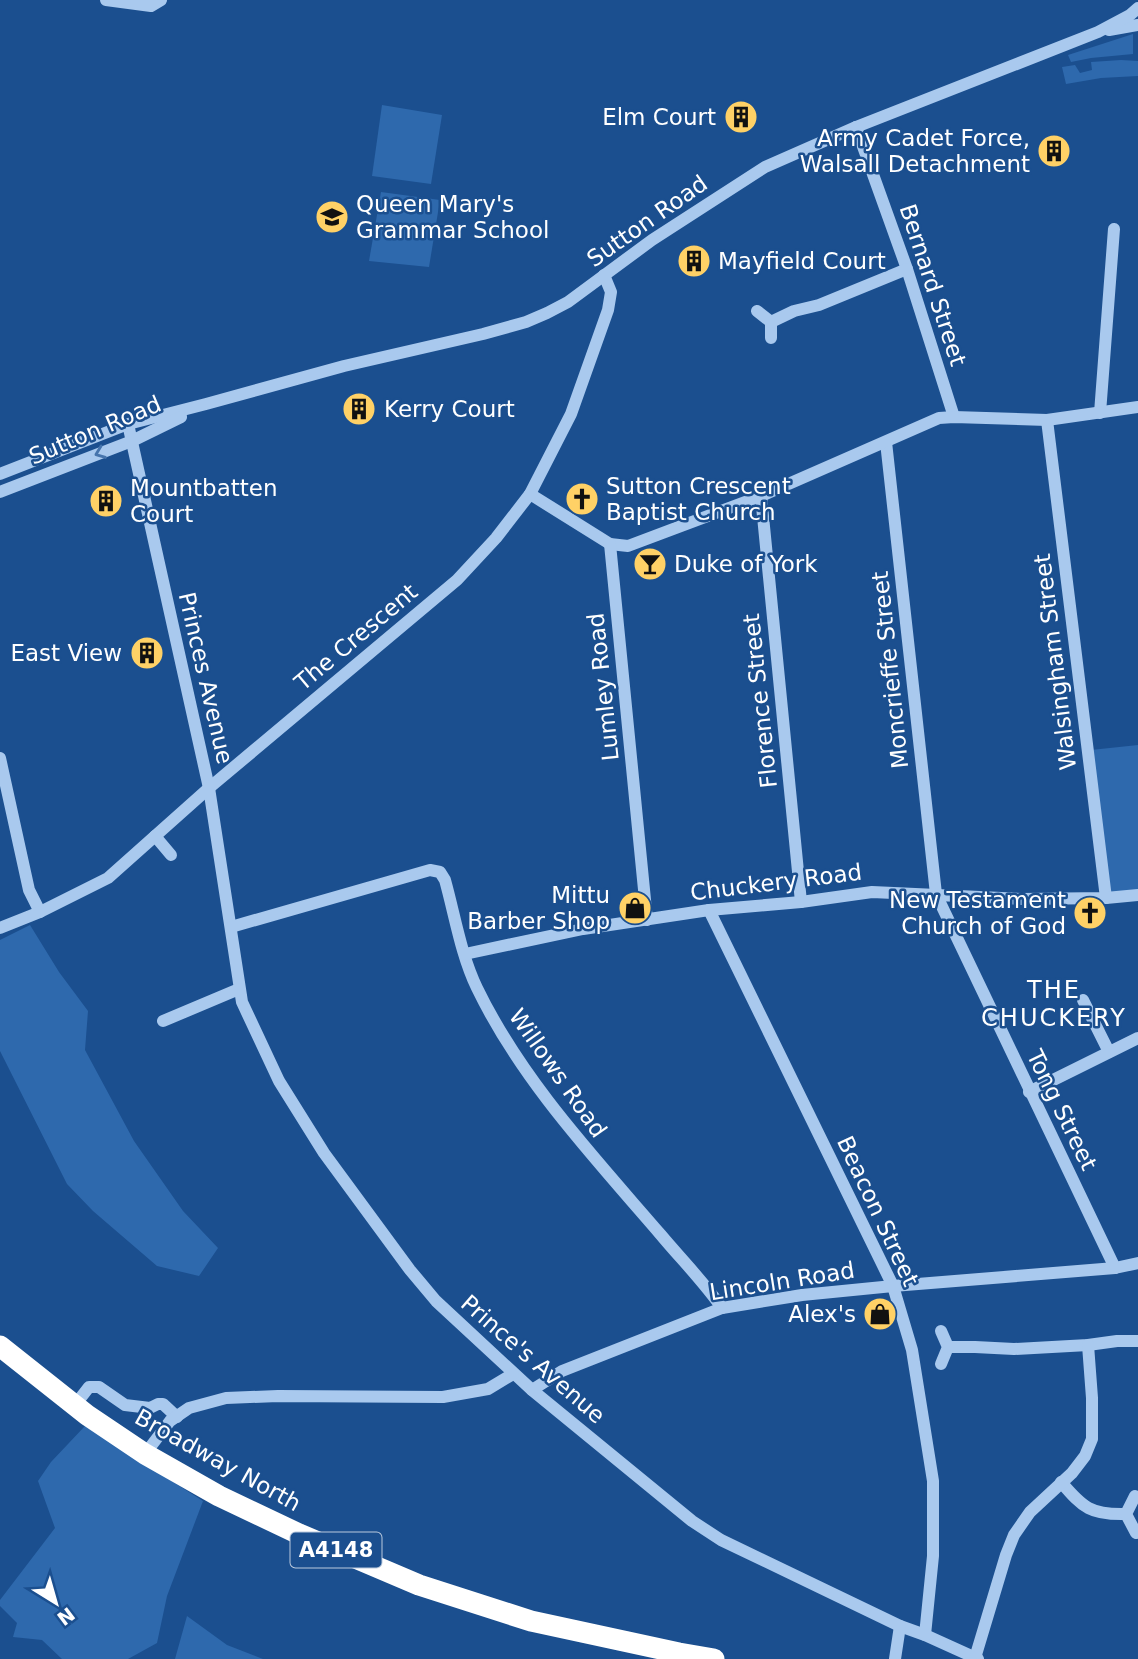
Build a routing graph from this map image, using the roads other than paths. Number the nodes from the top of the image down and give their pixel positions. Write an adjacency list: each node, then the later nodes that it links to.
1 (106, 0): 2 (street)
2 (161, 0)
3 (1138, 8): 5 (street, Sutton Road)
4 (1138, 25): 5 (street, Sutton Road)
5 (1098, 32): 6 (street, Sutton Road)
6 (856, 127): 8 (street, Bernard Street); 9 (street, Sutton Road)
7 (1114, 229): 15 (street)
8 (907, 269): 11 (street); 16 (street, Bernard Street)
9 (604, 275): 13 (street, Sutton Road); 23 (street, The Crescent)
10 (757, 312): 11 (street)
11 (771, 322): 12 (street)
12 (771, 338)
13 (206, 404): 18 (street, Sutton Road); 19 (street, Sutton Road)
14 (1138, 407): 15 (street)
15 (1100, 413): 17 (street)
16 (954, 417): 17 (street); 20 (street)
17 (1047, 420): 32 (street, Walsingham Street)
18 (128, 424): 19 (street, Princes Avenue); 21 (street, Sutton Road)
19 (132, 441): 22 (street, Sutton Road, one-way to 22); 27 (street, Princes Avenue)
20 (886, 442): 24 (street); 30 (street, Moncrieffe Street)
21 (0, 474)
22 (0, 492)
23 (530, 494): 25 (street); 27 (street, The Crescent)
24 (761, 496): 25 (street); 33 (street, Florence Street)
25 (610, 544): 36 (street, Lumley Road)
26 (0, 758): 35 (street)
27 (209, 788): 28 (street, The Crescent); 37 (street, Princes Avenue)
28 (155, 836): 29 (street); 35 (street, The Crescent)
29 (171, 855)
30 (936, 894): 32 (street, Chuckery Road); 33 (street, Chuckery Road); 45 (street, Tong Street)
31 (1138, 895): 32 (street, Chuckery Road)
32 (1106, 898)
33 (802, 902): 34 (street, Chuckery Road)
34 (709, 910): 36 (street, Chuckery Road); 48 (street, Beacon Street)
35 (40, 912): 38 (street, The Crescent)
36 (647, 920): 39 (street, Chuckery Road)
37 (231, 927): 39 (street, Willows Road); 40 (street, Prince's Avenue)
38 (0, 928)
39 (465, 954): 49 (street, Willows Road)
40 (239, 989): 42 (street); 56 (street, Prince's Avenue)
41 (1083, 1000): 44 (street)
42 (163, 1021)
43 (1138, 1038): 44 (street)
44 (1109, 1052): 45 (street)
45 (1029, 1091): 47 (street, Tong Street)
46 (1138, 1264): 47 (street, Lincoln Road)
47 (1115, 1268): 48 (street, Lincoln Road)
48 (893, 1286): 49 (street, Lincoln Road); 66 (street, Beacon Street)
49 (722, 1308): 57 (street, Lincoln Road)
50 (941, 1331): 54 (street)
51 (1138, 1340): 52 (street)
52 (1088, 1345): 54 (street); 61 (street)
53 (0, 1346): 58 (highway, Broadway North / A4148)
54 (948, 1347): 55 (street)
55 (941, 1364)
56 (513, 1374): 57 (street, Prince's Avenue); 59 (street)
57 (532, 1390): 65 (street, Prince's Avenue)
58 (75, 1405): 59 (street); 60 (highway, Broadway North / A4148)
59 (177, 1417): 60 (street)
60 (145, 1454): 68 (highway, Broadway North / A4148)
61 (1061, 1482): 63 (street); 67 (street)
62 (1135, 1496): 63 (street)
63 (1126, 1514): 64 (street)
64 (1136, 1533)
65 (900, 1626): 66 (street, Prince's Avenue); 69 (street)
66 (925, 1635): 67 (street, Prince's Avenue)
67 (977, 1658)
68 (715, 1659)
69 (895, 1659)

